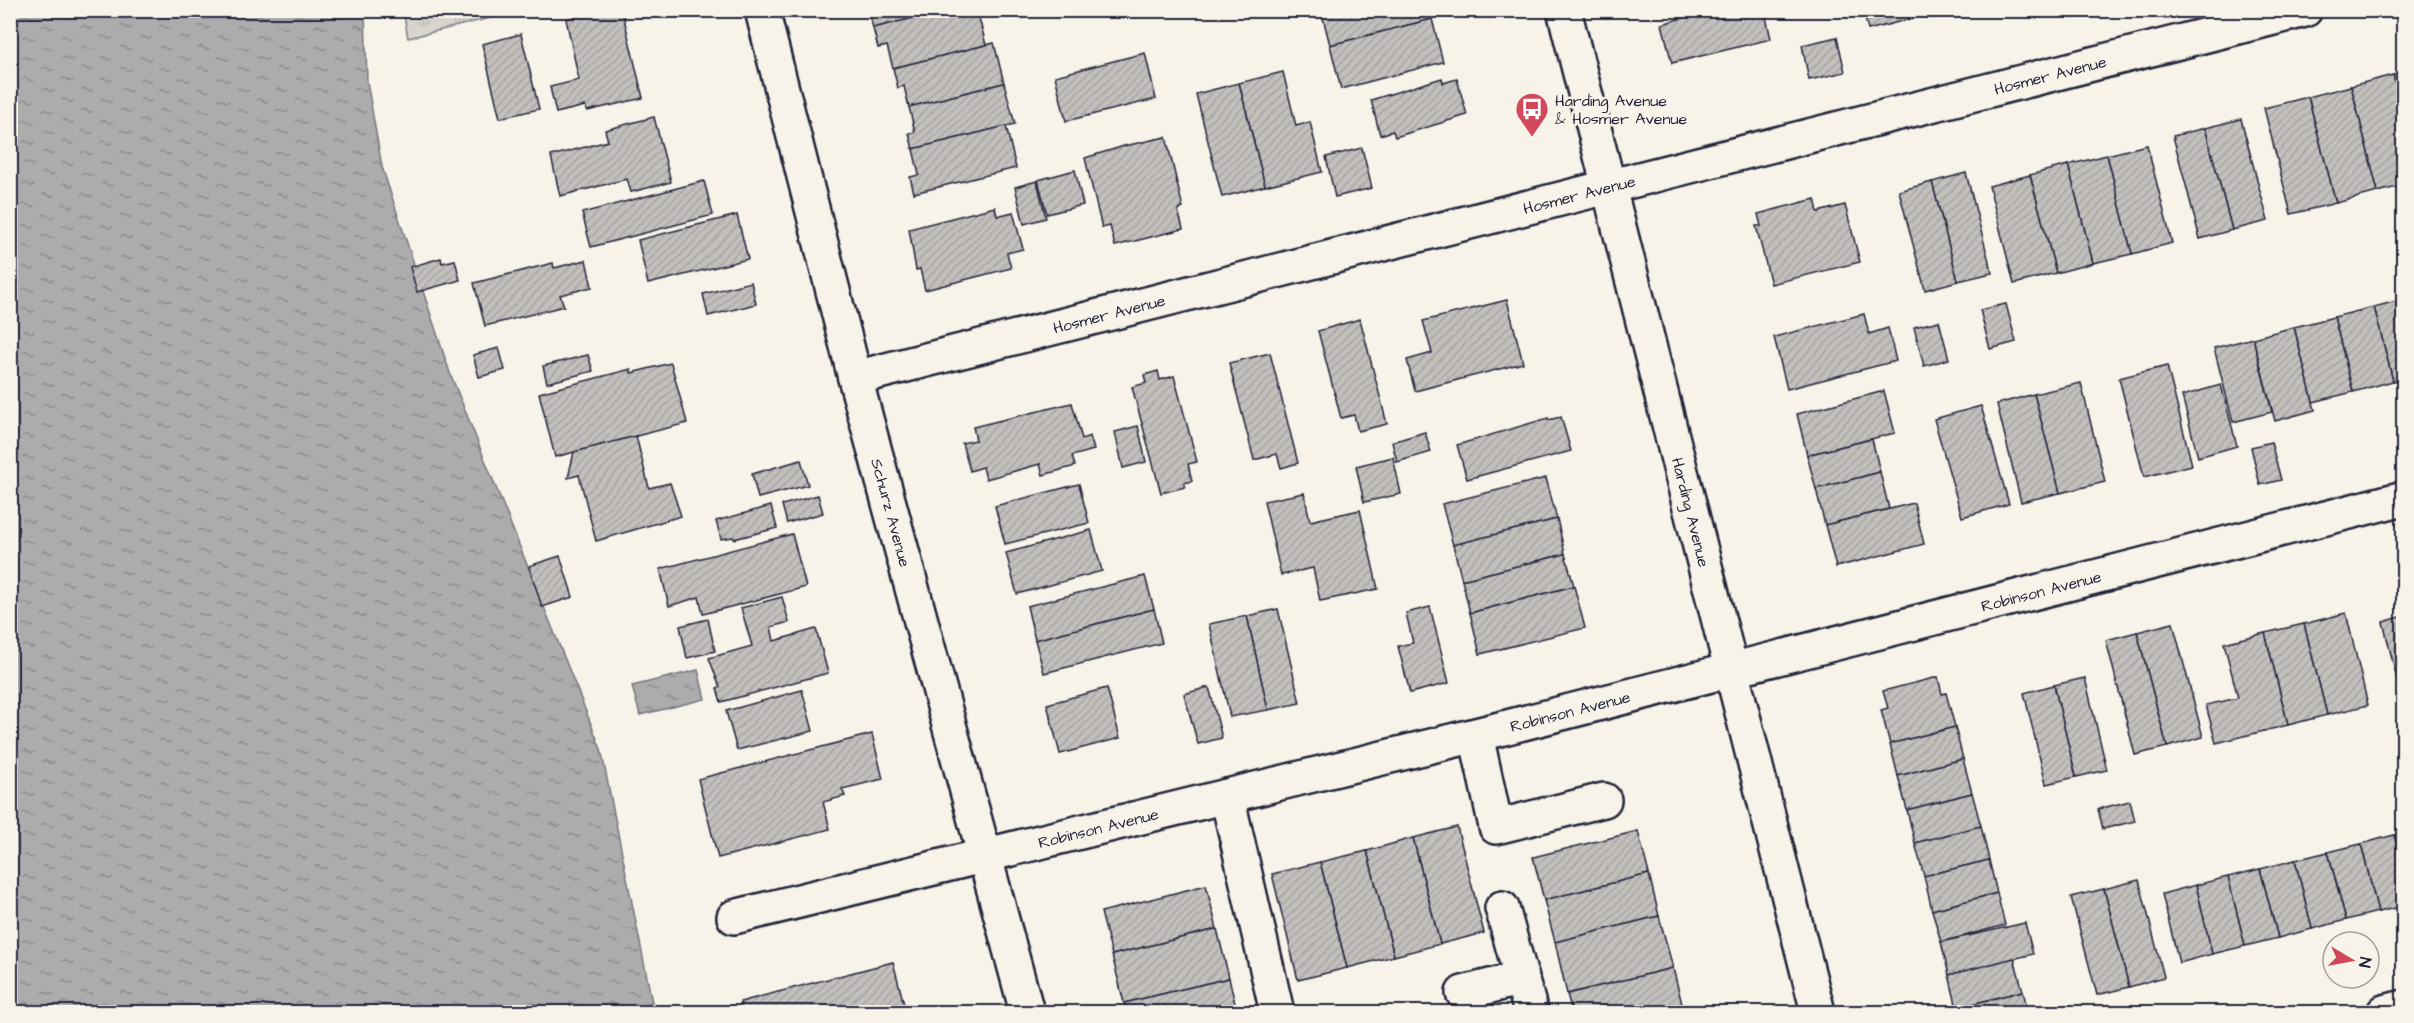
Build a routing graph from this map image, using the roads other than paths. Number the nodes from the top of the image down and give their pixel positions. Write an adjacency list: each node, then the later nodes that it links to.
1 (762, 10): 5 (street, Schurz Avenue)
2 (1564, 10): 4 (street, Harding Avenue)
3 (2305, 10): 4 (street, Hosmer Avenue)
4 (1609, 188): 5 (street, Hosmer Avenue); 7 (street, Harding Avenue)
5 (855, 378): 11 (street, Schurz Avenue)
6 (2403, 498): 7 (street, Robinson Avenue)
7 (1731, 671): 8 (street, Robinson Avenue); 20 (street, Harding Avenue)
8 (1476, 735): 9 (street, Robinson Avenue); 10 (street)
9 (1227, 796): 11 (street, Robinson Avenue); 18 (street)
10 (1604, 800)
11 (987, 856): 13 (street, Robinson Avenue); 17 (street, Schurz Avenue)
12 (1502, 908): 14 (street)
13 (734, 917)
14 (1521, 978): 15 (street); 19 (street)
15 (1463, 993)
16 (2403, 1007): 21 (street)
17 (1027, 1012)
18 (1277, 1012)
19 (1531, 1012)
20 (1818, 1012)
21 (2384, 1012)

